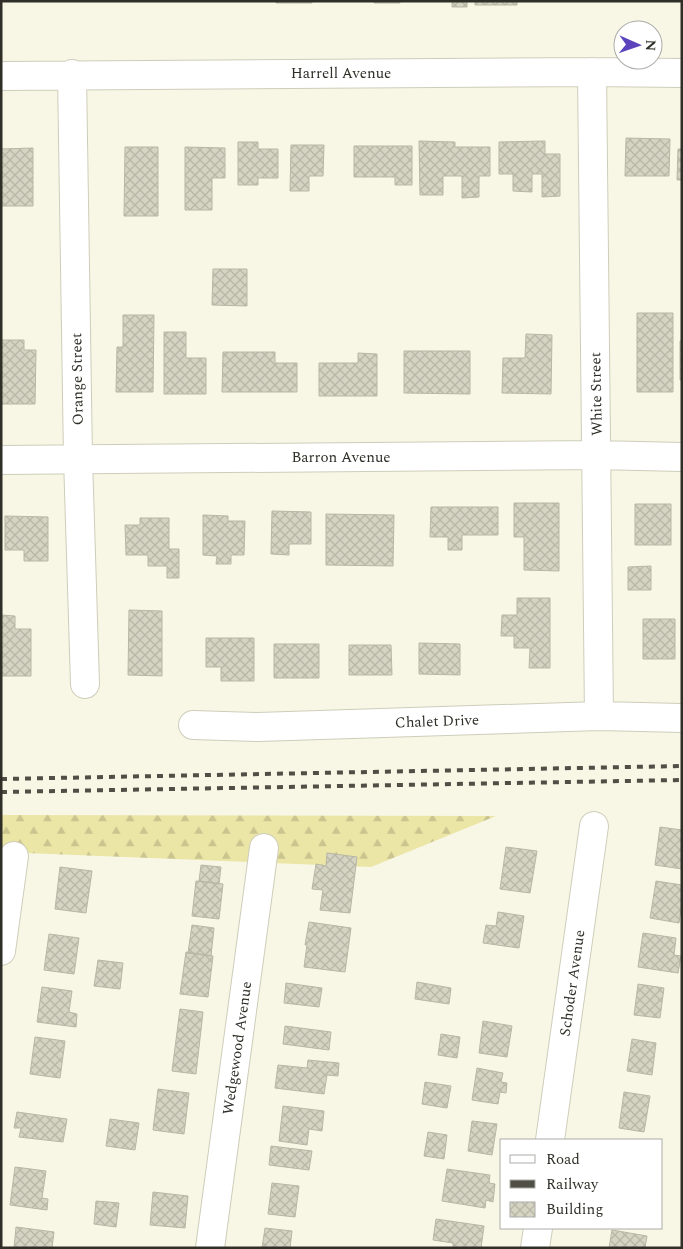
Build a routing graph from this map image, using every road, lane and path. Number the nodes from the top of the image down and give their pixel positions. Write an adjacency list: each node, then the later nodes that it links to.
1 (592, 72): 2 (street, Harrell Avenue); 3 (street, Harrell Avenue); 5 (street, White Street)
2 (682, 73)
3 (72, 74): 4 (street, Harrell Avenue); 7 (street, Orange Street)
4 (1, 76)
5 (597, 455): 6 (street, Barron Avenue); 7 (street, Barron Avenue); 10 (street, White Street)
6 (682, 456)
7 (78, 458): 8 (street, Barron Avenue); 9 (street, Orange Street)
8 (1, 460)
9 (85, 684)
10 (599, 716): 11 (street, Chalet Drive); 12 (street, Chalet Drive)
11 (682, 718)
12 (193, 725)
13 (594, 826): 17 (street, Schoder Avenue)
14 (264, 848): 19 (street, Wedgewood Avenue)
15 (14, 856): 16 (street)
16 (1, 951)
17 (550, 1139)
18 (538, 1229): 20 (street)
19 (210, 1248)
20 (535, 1248)

